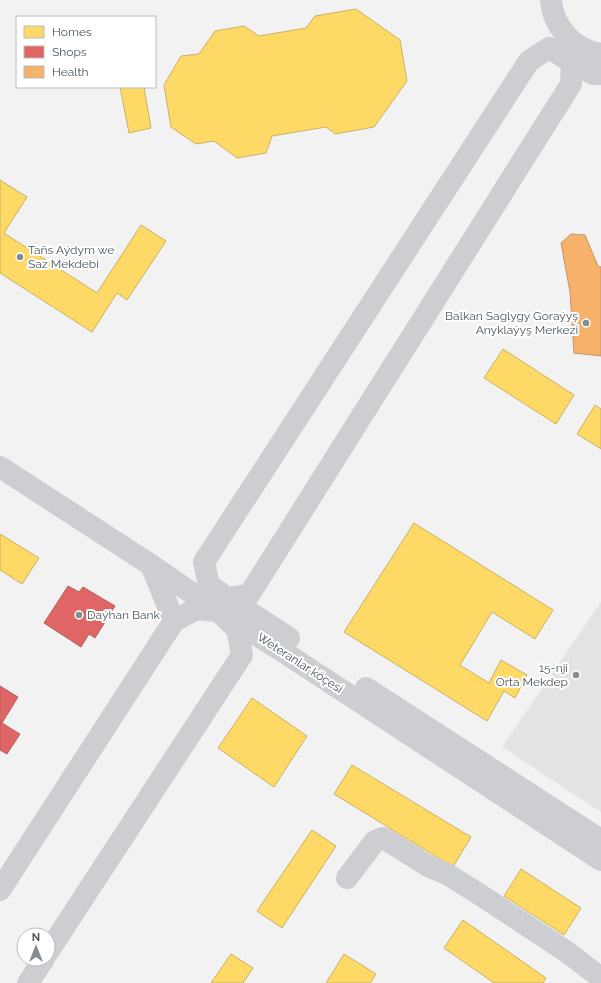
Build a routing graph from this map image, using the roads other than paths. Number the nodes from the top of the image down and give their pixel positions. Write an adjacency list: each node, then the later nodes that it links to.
1 (551, 0): 2 (street)
2 (601, 54)
3 (572, 62): 4 (street); 7 (street); 7 (street)
4 (601, 74)
5 (0, 467): 6 (street, Weteranlar köçesi)
6 (151, 565): 7 (street, Weteranlar köçesi); 8 (street)
7 (222, 605): 8 (street); 9 (street, Weteranlar köçesi); 10 (street); 11 (street)
8 (174, 621): 14 (street)
9 (282, 651): 10 (street); 12 (street, Weteranlar köçesi)
10 (242, 655): 15 (street)
11 (601, 840)
12 (601, 860)
13 (347, 878): 17 (street)
14 (0, 890)
15 (56, 940)
16 (39, 967): 18 (street)
17 (601, 978)
18 (28, 983)

